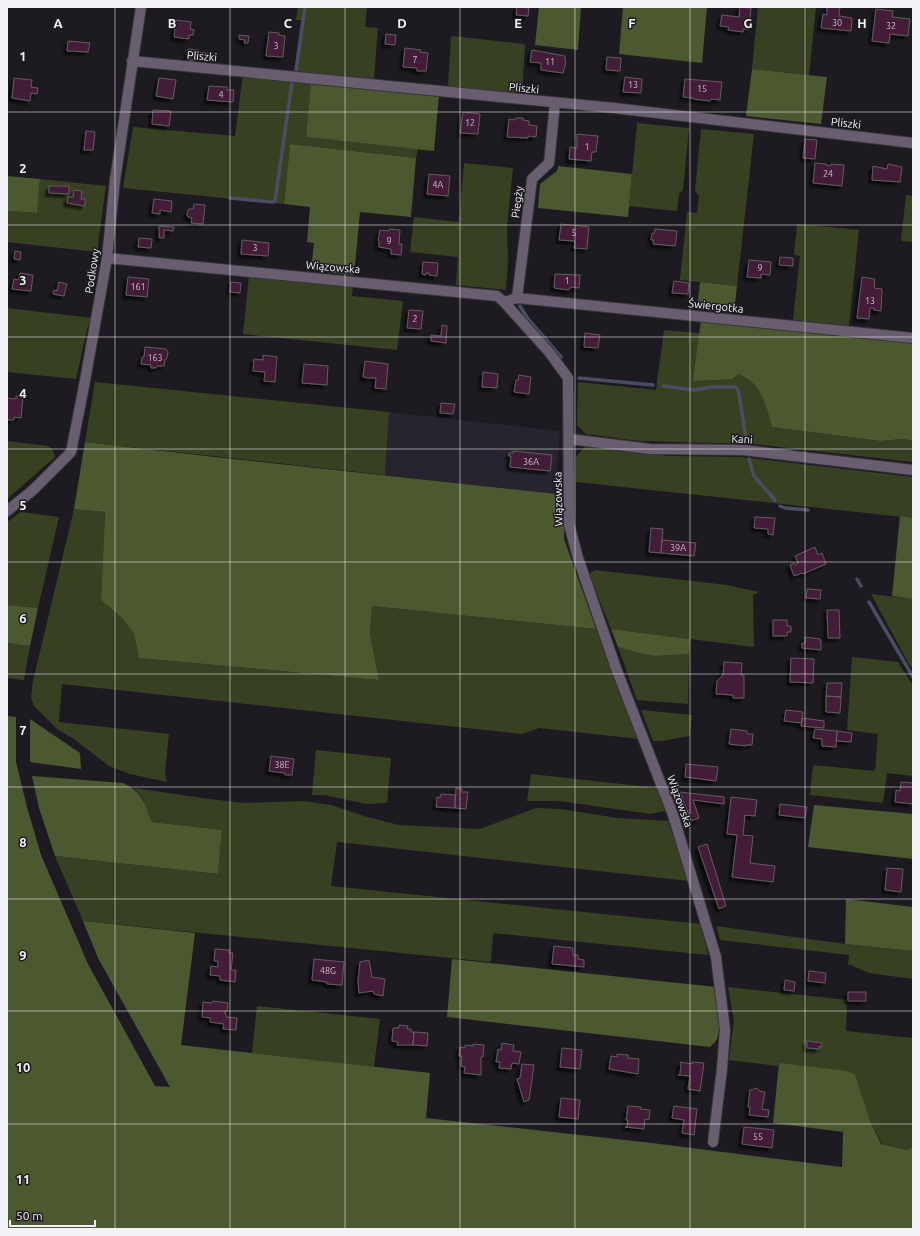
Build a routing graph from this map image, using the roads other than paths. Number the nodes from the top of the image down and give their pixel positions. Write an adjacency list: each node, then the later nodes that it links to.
1 (141, 7): 2 (street, Podkowy)
2 (132, 61): 3 (street, Pliszki); 5 (street, Podkowy)
3 (555, 103): 4 (street, Pliszki); 6 (street, Piegży)
4 (913, 143)
5 (107, 258): 7 (street, Wiązowska); 11 (street, Podkowy)
6 (517, 298): 7 (street); 8 (street, Świergotka)
7 (504, 302): 9 (street, Wiązowska)
8 (913, 338)
9 (569, 439): 10 (street, Kani); 12 (street, Wiązowska)
10 (913, 470)
11 (7, 511)
12 (712, 1142)

